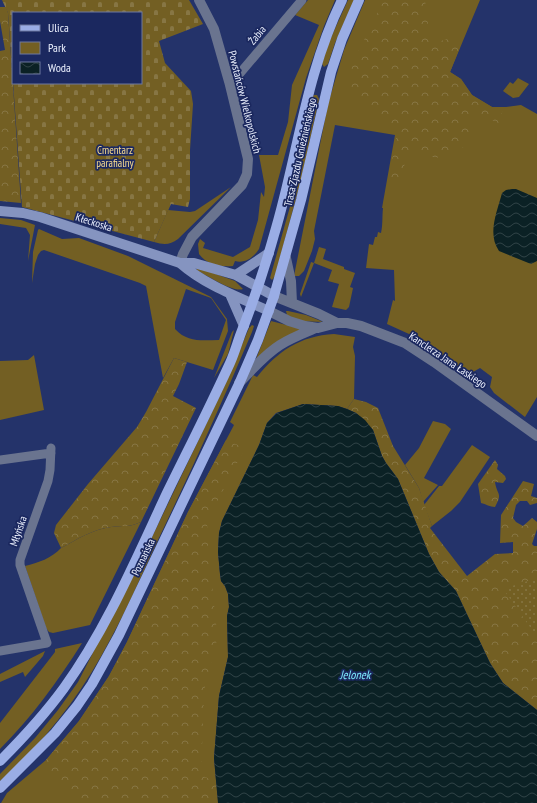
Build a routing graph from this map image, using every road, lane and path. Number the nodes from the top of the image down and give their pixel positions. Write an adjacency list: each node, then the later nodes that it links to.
1 (199, 0): 5 (street, Powstańców Wielkopolskich)
2 (302, 0): 5 (street, Żabia)
3 (342, 0): 7 (main road, Trasa Zjazdu Gnieźnieńskiego)
4 (359, 0): 8 (main road, Trasa Zjazdu Gnieźnieńskiego)
5 (230, 85): 9 (street, Powstańców Wielkopolskich)
6 (0, 211): 9 (main road, Kłeckoska)
7 (269, 253): 10 (main road); 11 (main road, Trasa Zjazdu Gnieźnieńskiego)
8 (286, 258): 13 (main road, Trasa Zjazdu Gnieźnieńskiego); 14 (street)
9 (180, 263): 10 (main road, Kłeckoska); 12 (main road, Kłeckoska)
10 (236, 275): 11 (main road, Kłeckoska)
11 (258, 288): 13 (main road, Kłeckoska); 15 (main road, Poznańska)
12 (230, 294): 15 (main road, Kłeckoska); 18 (main road)
13 (274, 296): 14 (street, Kanclerza Jana Łaskiego); 16 (main road, Trasa Zjazdu Gnieźnieńskiego)
14 (292, 303): 17 (street, Kanclerza Jana Łaskiego)
15 (253, 304): 16 (main road, Kanclerza Jana Łaskiego); 18 (main road, Poznańska)
16 (269, 311): 19 (street, Kanclerza Jana Łaskiego); 20 (main road, Poznańska)
17 (337, 324): 19 (street, Kanclerza Jana Łaskiego); 21 (street, Kanclerza Jana Łaskiego)
18 (244, 326): 24 (main road, Poznańska)
19 (318, 328): 20 (street)
20 (239, 384): 25 (main road, Poznańska)
21 (537, 436)
22 (0, 460): 23 (street, Młyńska)
23 (0, 651)
24 (0, 761)
25 (1, 787)

